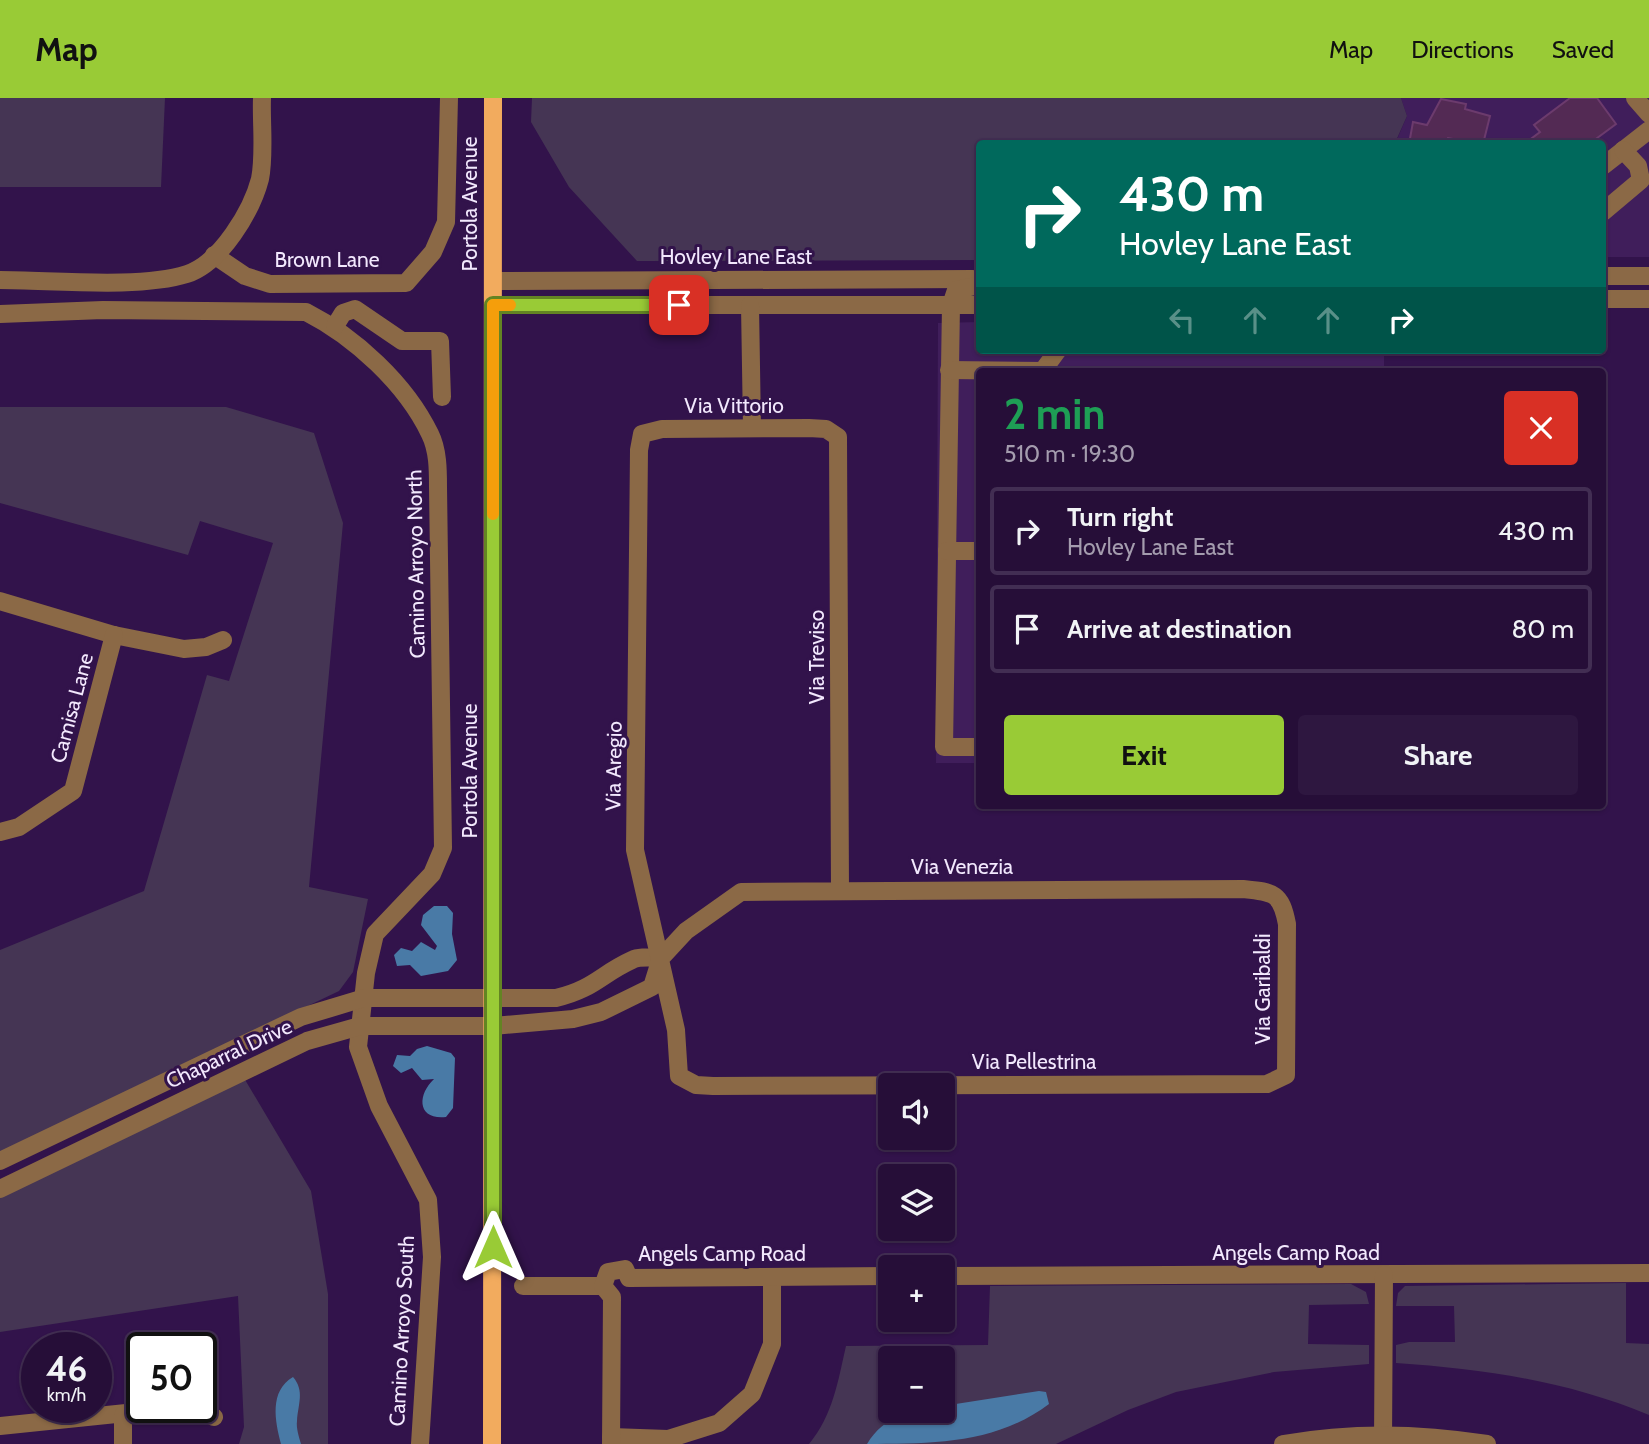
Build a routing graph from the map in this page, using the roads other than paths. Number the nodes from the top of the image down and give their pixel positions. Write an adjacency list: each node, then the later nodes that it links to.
1 (262, 98): 10 (street)
2 (449, 98): 10 (street, Brown Lane)
3 (493, 98): 15 (main road, Portola Avenue)
4 (1635, 98): 5 (street)
5 (1649, 114)
6 (1649, 130): 7 (street)
7 (1623, 150): 8 (street); 9 (street)
8 (1606, 164)
9 (1606, 209)
10 (214, 255): 14 (street)
11 (1606, 276): 12 (street)
12 (1649, 276)
13 (976, 279): 15 (street, Hovley Lane East)
14 (0, 280)
15 (493, 281): 19 (main road, Portola Avenue)
16 (976, 286): 21 (street)
17 (1606, 299): 18 (street)
18 (1649, 299)
19 (493, 305): 20 (street); 42 (main road, Portola Avenue)
20 (750, 305): 21 (street); 28 (street)
21 (951, 305): 22 (street); 25 (street)
22 (976, 305)
23 (0, 314): 24 (street, Camino Arroyo North)
24 (335, 326): 27 (street); 41 (street, Camino Arroyo North)
25 (948, 370): 26 (street); 31 (street)
26 (976, 370)
27 (442, 397)
28 (752, 428): 29 (street, Via Vittorio); 30 (street, Via Vittorio)
29 (826, 429): 38 (street, Via Treviso)
30 (642, 434): 40 (street, Via Aregio)
31 (947, 551): 32 (street); 36 (street)
32 (976, 551)
33 (0, 601): 34 (street)
34 (114, 635): 35 (street); 37 (street, Camisa Lane)
35 (223, 640)
36 (976, 747)
37 (0, 832)
38 (840, 891): 39 (street, Via Venezia); 40 (street, Via Venezia)
39 (1283, 904): 45 (street, Via Garibaldi)
40 (660, 958): 42 (street); 44 (street, Via Venezia); 46 (street, Via Aregio)
41 (363, 998): 42 (street, Chaparral Drive); 43 (street, Camino Arroyo North); 47 (street, Chaparral Drive)
42 (493, 999): 44 (main road, Portola Avenue)
43 (360, 1026): 44 (street, Chaparral Drive); 48 (street, Chaparral Drive); 62 (street, Camino Arroyo South)
44 (493, 1026): 63 (main road, Portola Avenue)
45 (1286, 1075): 46 (street, Via Pellestrina)
46 (696, 1086)
47 (0, 1161)
48 (0, 1189)
49 (1649, 1273): 50 (street, Angels Camp Road)
50 (1384, 1275): 52 (street, Angels Camp Road); 59 (street)
51 (878, 1276): 53 (street, Angels Camp Road)
52 (955, 1276)
53 (772, 1277): 55 (street, Angels Camp Road); 60 (street)
54 (523, 1286): 55 (street)
55 (603, 1286): 60 (street)
56 (123, 1415): 57 (street); 58 (street); 61 (street)
57 (126, 1415)
58 (0, 1426)
59 (1383, 1439): 64 (street); 65 (street)
60 (611, 1441)
61 (123, 1444)
62 (420, 1444)
63 (492, 1444)
64 (1283, 1444)
65 (1487, 1444)

